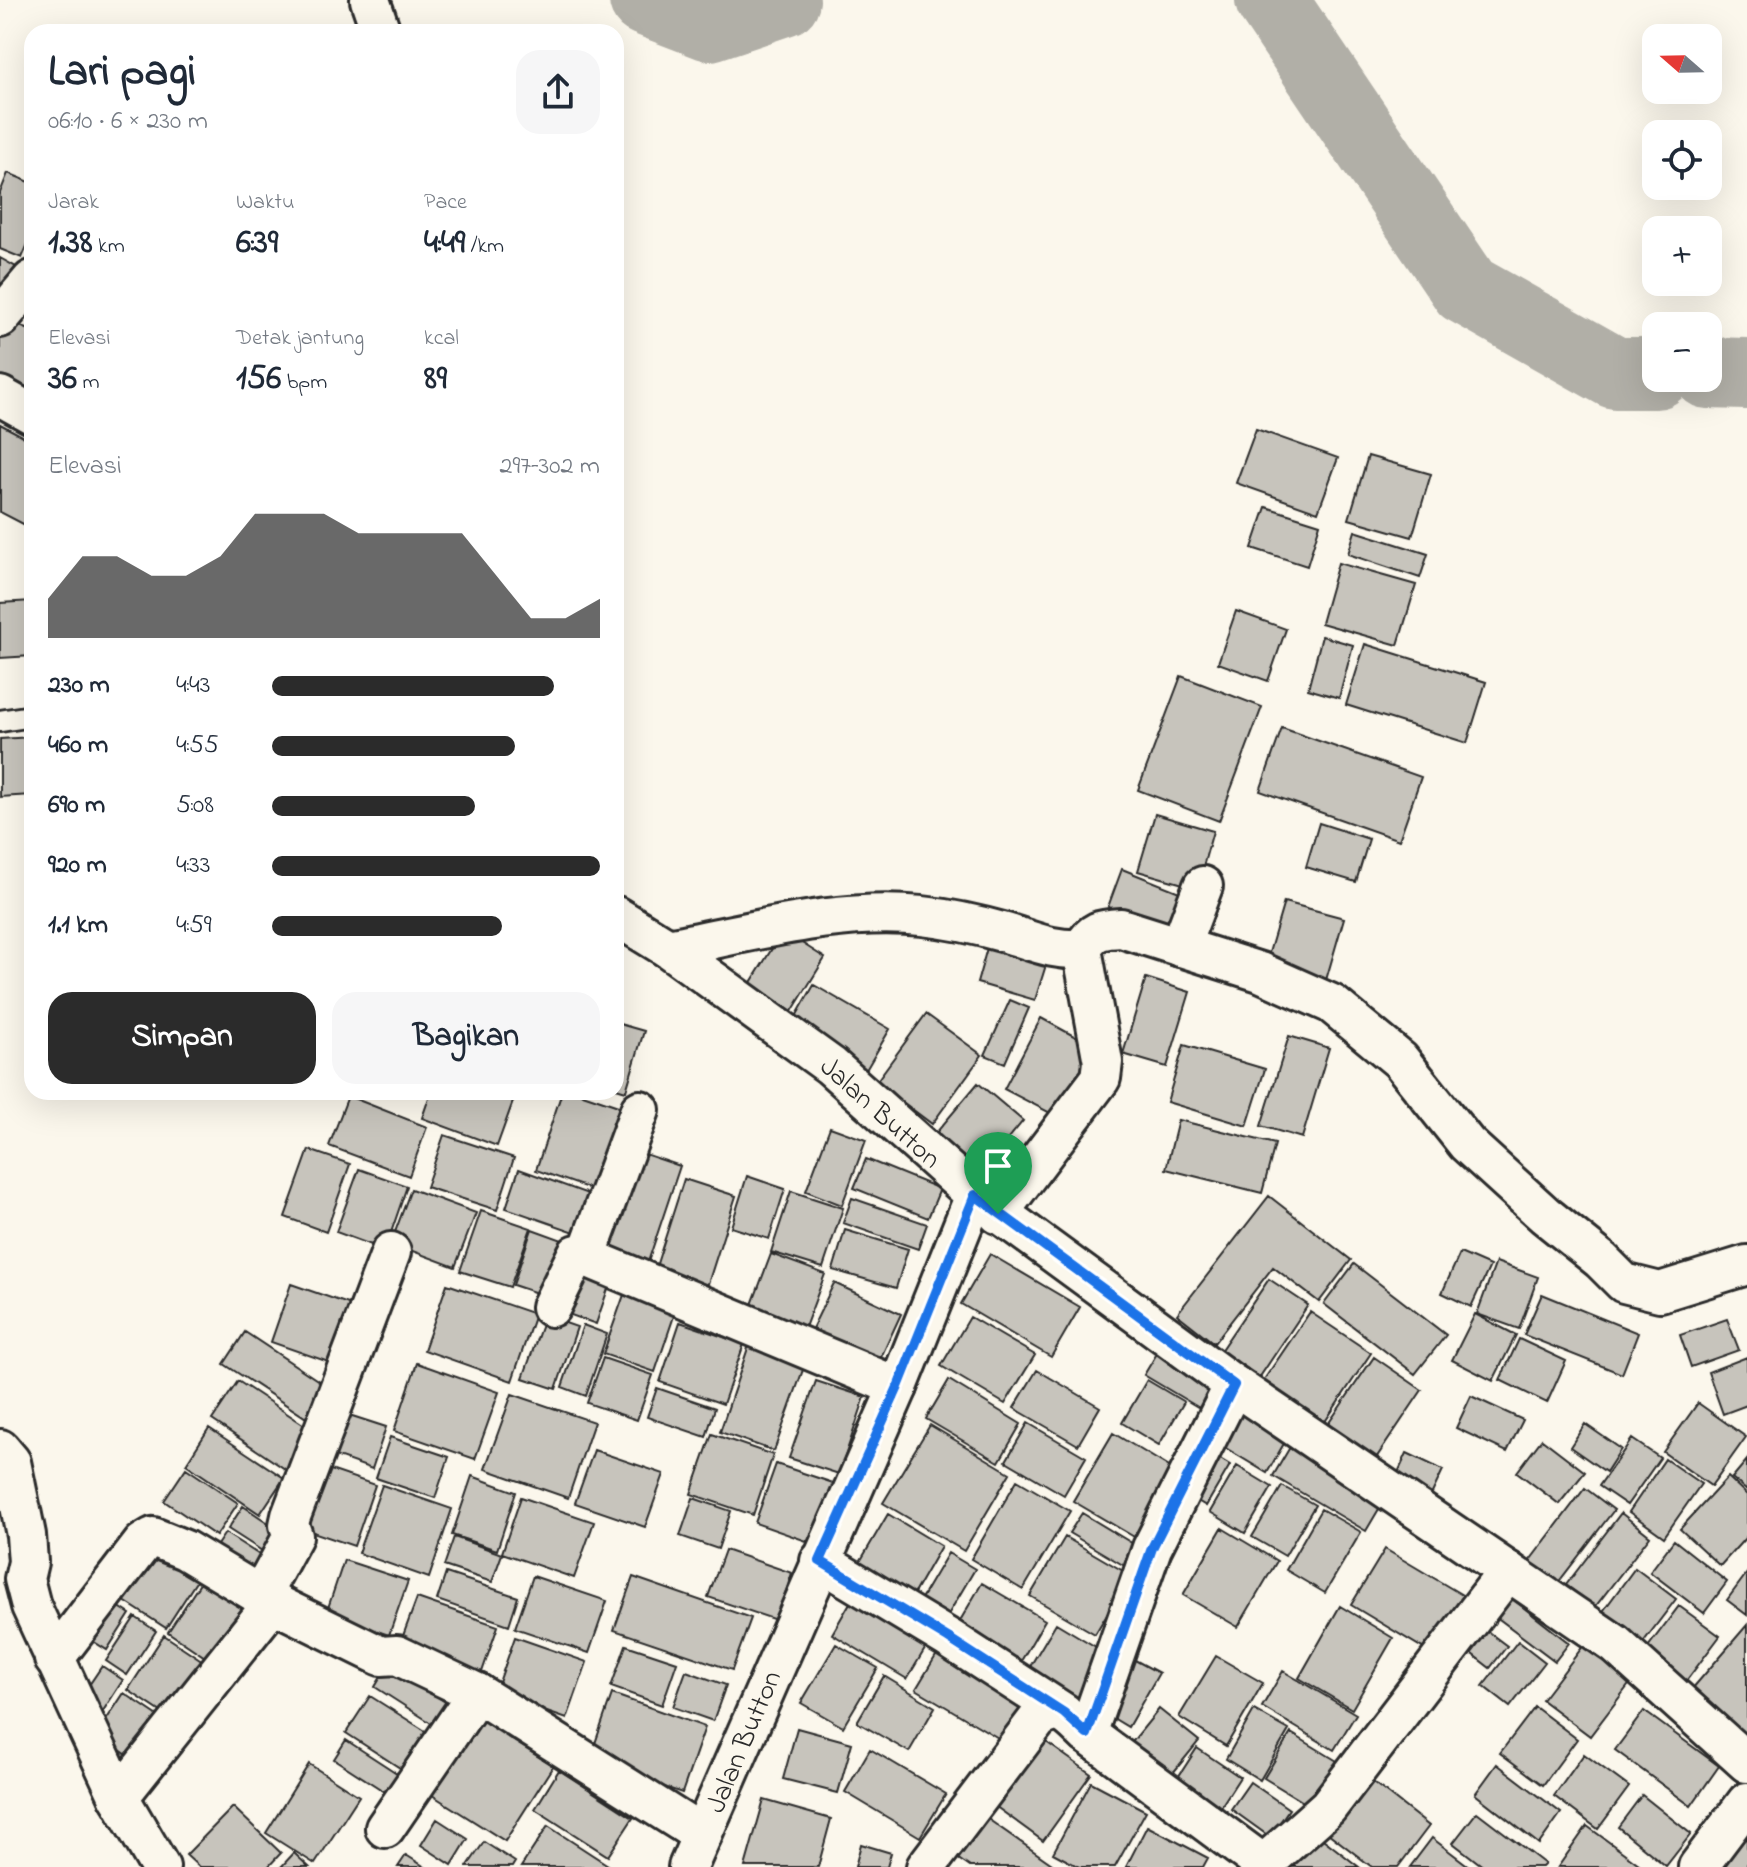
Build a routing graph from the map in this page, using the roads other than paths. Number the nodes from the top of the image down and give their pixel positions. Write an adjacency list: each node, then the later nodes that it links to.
1 (370, 0): 2 (street)
2 (378, 24)
3 (24, 290): 4 (street)
4 (0, 318)
5 (0, 396): 6 (street)
6 (24, 410)
7 (24, 717): 8 (lane)
8 (0, 721)
9 (1203, 886): 11 (street)
10 (624, 921): 12 (street, Jalan Button)
11 (1180, 947): 13 (street); 18 (street)
12 (668, 948): 13 (street); 15 (street, Jalan Button)
13 (1082, 949): 15 (street)
14 (640, 1110): 17 (street)
15 (987, 1204): 20 (street); 21 (street, Jalan Button)
16 (391, 1252): 25 (street)
17 (586, 1257): 19 (street); 21 (street)
18 (1747, 1265)
19 (551, 1307)
20 (1234, 1385): 24 (street); 28 (street)
21 (898, 1387): 23 (street, Jalan Button)
22 (0, 1449): 26 (street)
23 (820, 1561): 28 (street); 33 (street, Jalan Button)
24 (1508, 1571): 29 (street); 34 (street)
25 (266, 1600): 26 (street); 27 (street); 30 (street)
26 (54, 1659): 30 (street)
27 (477, 1693): 32 (street); 33 (street)
28 (1076, 1724): 34 (street); 36 (street)
29 (1747, 1763)
30 (119, 1797): 35 (street)
31 (1747, 1802): 37 (street)
32 (385, 1828)
33 (695, 1851)
34 (1265, 1866)
35 (160, 1867)
36 (926, 1867)
37 (1698, 1867)

